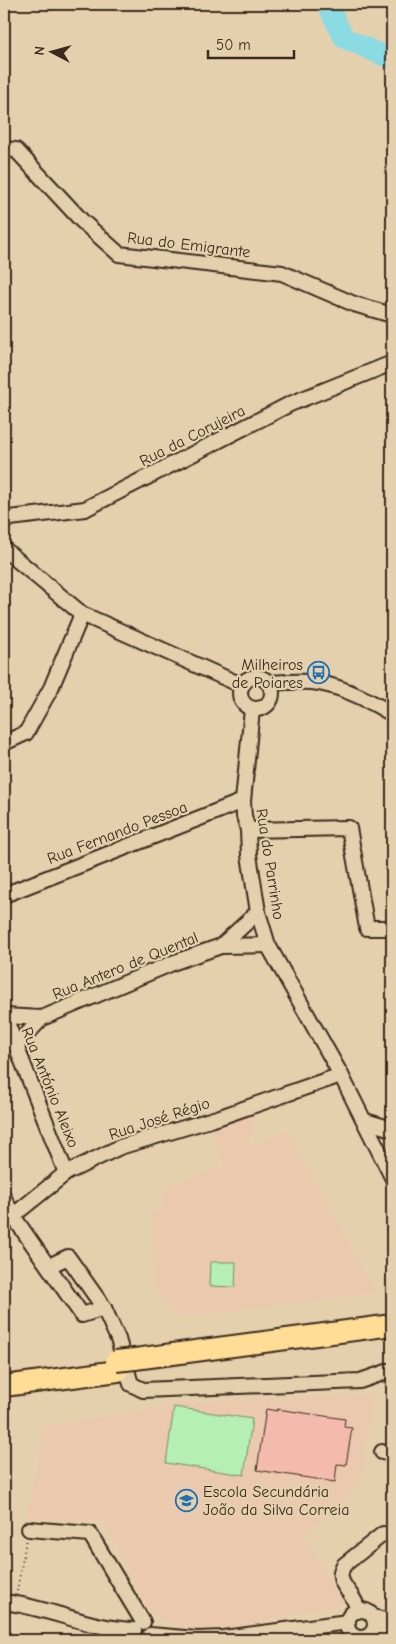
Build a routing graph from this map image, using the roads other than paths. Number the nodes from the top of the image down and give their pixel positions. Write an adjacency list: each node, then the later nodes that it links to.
1 (10, 149): 2 (street, Rua do Emigrante)
2 (392, 315)
3 (392, 363): 4 (street, Rua da Corujeira)
4 (4, 522)
5 (4, 550): 6 (street)
6 (82, 614): 8 (street); 11 (street)
7 (269, 683): 8 (street); 9 (street); 10 (street)
8 (241, 685): 9 (street)
9 (252, 709): 12 (street, Rua do Parrinho)
10 (392, 714)
11 (4, 743)
12 (243, 801): 13 (street, Rua do Parrinho); 14 (street, Rua Fernando Pessoa)
13 (248, 830): 15 (street, Rua do Parrinho); 16 (street)
14 (4, 895)
15 (258, 912): 17 (street, Rua do Parrinho); 18 (street, Rua Antero de Quental)
16 (392, 928)
17 (268, 945): 18 (street, Rua Antero de Quental); 22 (street, Rua do Parrinho)
18 (220, 946): 20 (street, Rua Antero de Quental)
19 (4, 1015): 20 (street, Rua Antero de Quental); 21 (street, Rua António Aleixo)
20 (42, 1018): 21 (street, Rua Antero de Quental)
21 (16, 1046): 25 (street, Rua António Aleixo)
22 (341, 1075): 23 (street, Rua do Parrinho); 25 (street, Rua José Régio)
23 (365, 1120): 24 (street); 26 (street, Rua do Parrinho)
24 (392, 1129)
25 (66, 1173): 28 (street, Rua José Régio)
26 (392, 1176)
27 (4, 1198): 28 (street)
28 (8, 1219): 29 (street)
29 (48, 1266): 30 (street); 30 (street)
30 (104, 1308): 34 (street)
31 (392, 1325): 33 (highway)
32 (392, 1335): 33 (highway)
33 (126, 1365): 35 (highway); 36 (highway)
34 (392, 1370)
35 (4, 1378)
36 (4, 1386)
37 (29, 1528): 44 (street)
38 (383, 1534): 40 (street)
39 (9, 1602): 44 (street)
40 (358, 1611): 41 (street); 42 (street)
41 (373, 1617): 43 (street); 46 (street)
42 (348, 1622): 44 (street); 46 (street)
43 (392, 1622)
44 (142, 1629)
45 (392, 1632): 46 (street)
46 (372, 1633)

